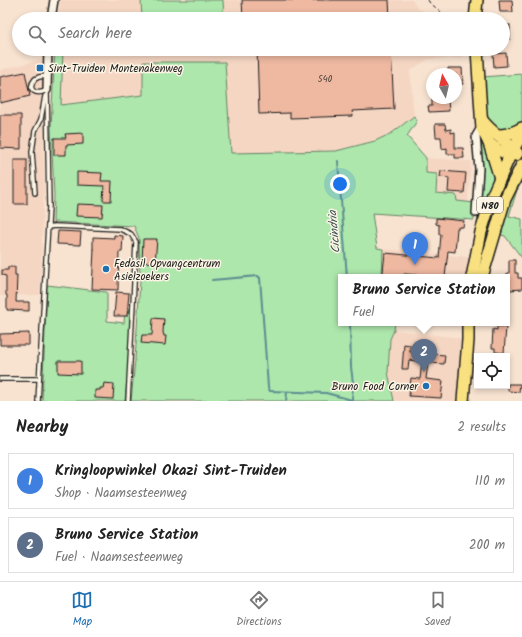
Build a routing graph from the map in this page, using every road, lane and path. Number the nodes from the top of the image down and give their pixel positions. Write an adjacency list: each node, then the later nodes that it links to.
1 (54, 0): 5 (street)
2 (428, 0): 6 (path)
3 (470, 0): 7 (main road)
4 (477, 0): 8 (main road)
5 (52, 12)
6 (441, 12)
7 (473, 12)
8 (476, 12)
9 (48, 56): 11 (street)
10 (478, 56): 13 (main road)
11 (47, 76): 12 (street); 12 (lane)
12 (47, 90): 21 (lane); 24 (lane)
13 (483, 125): 16 (main road); 17 (main road); 23 (street)
14 (522, 128): 16 (main road)
15 (522, 134): 18 (main road, N80)
16 (498, 135): 18 (main road)
17 (489, 143): 18 (main road); 20 (main road)
18 (515, 152): 20 (main road, N80); 22 (main road)
19 (522, 165): 22 (main road, N80)
20 (500, 178): 25 (main road, N80)
21 (35, 193)
22 (505, 199): 26 (main road, N80)
23 (476, 213)
24 (48, 227): 31 (lane); 33 (lane)
25 (472, 274)
26 (483, 274)
27 (468, 326): 29 (main road)
28 (472, 326): 29 (main road)
29 (468, 340): 34 (main road)
30 (0, 379): 31 (lane)
31 (39, 379): 32 (lane)
32 (38, 401)
33 (128, 401)
34 (463, 401)

